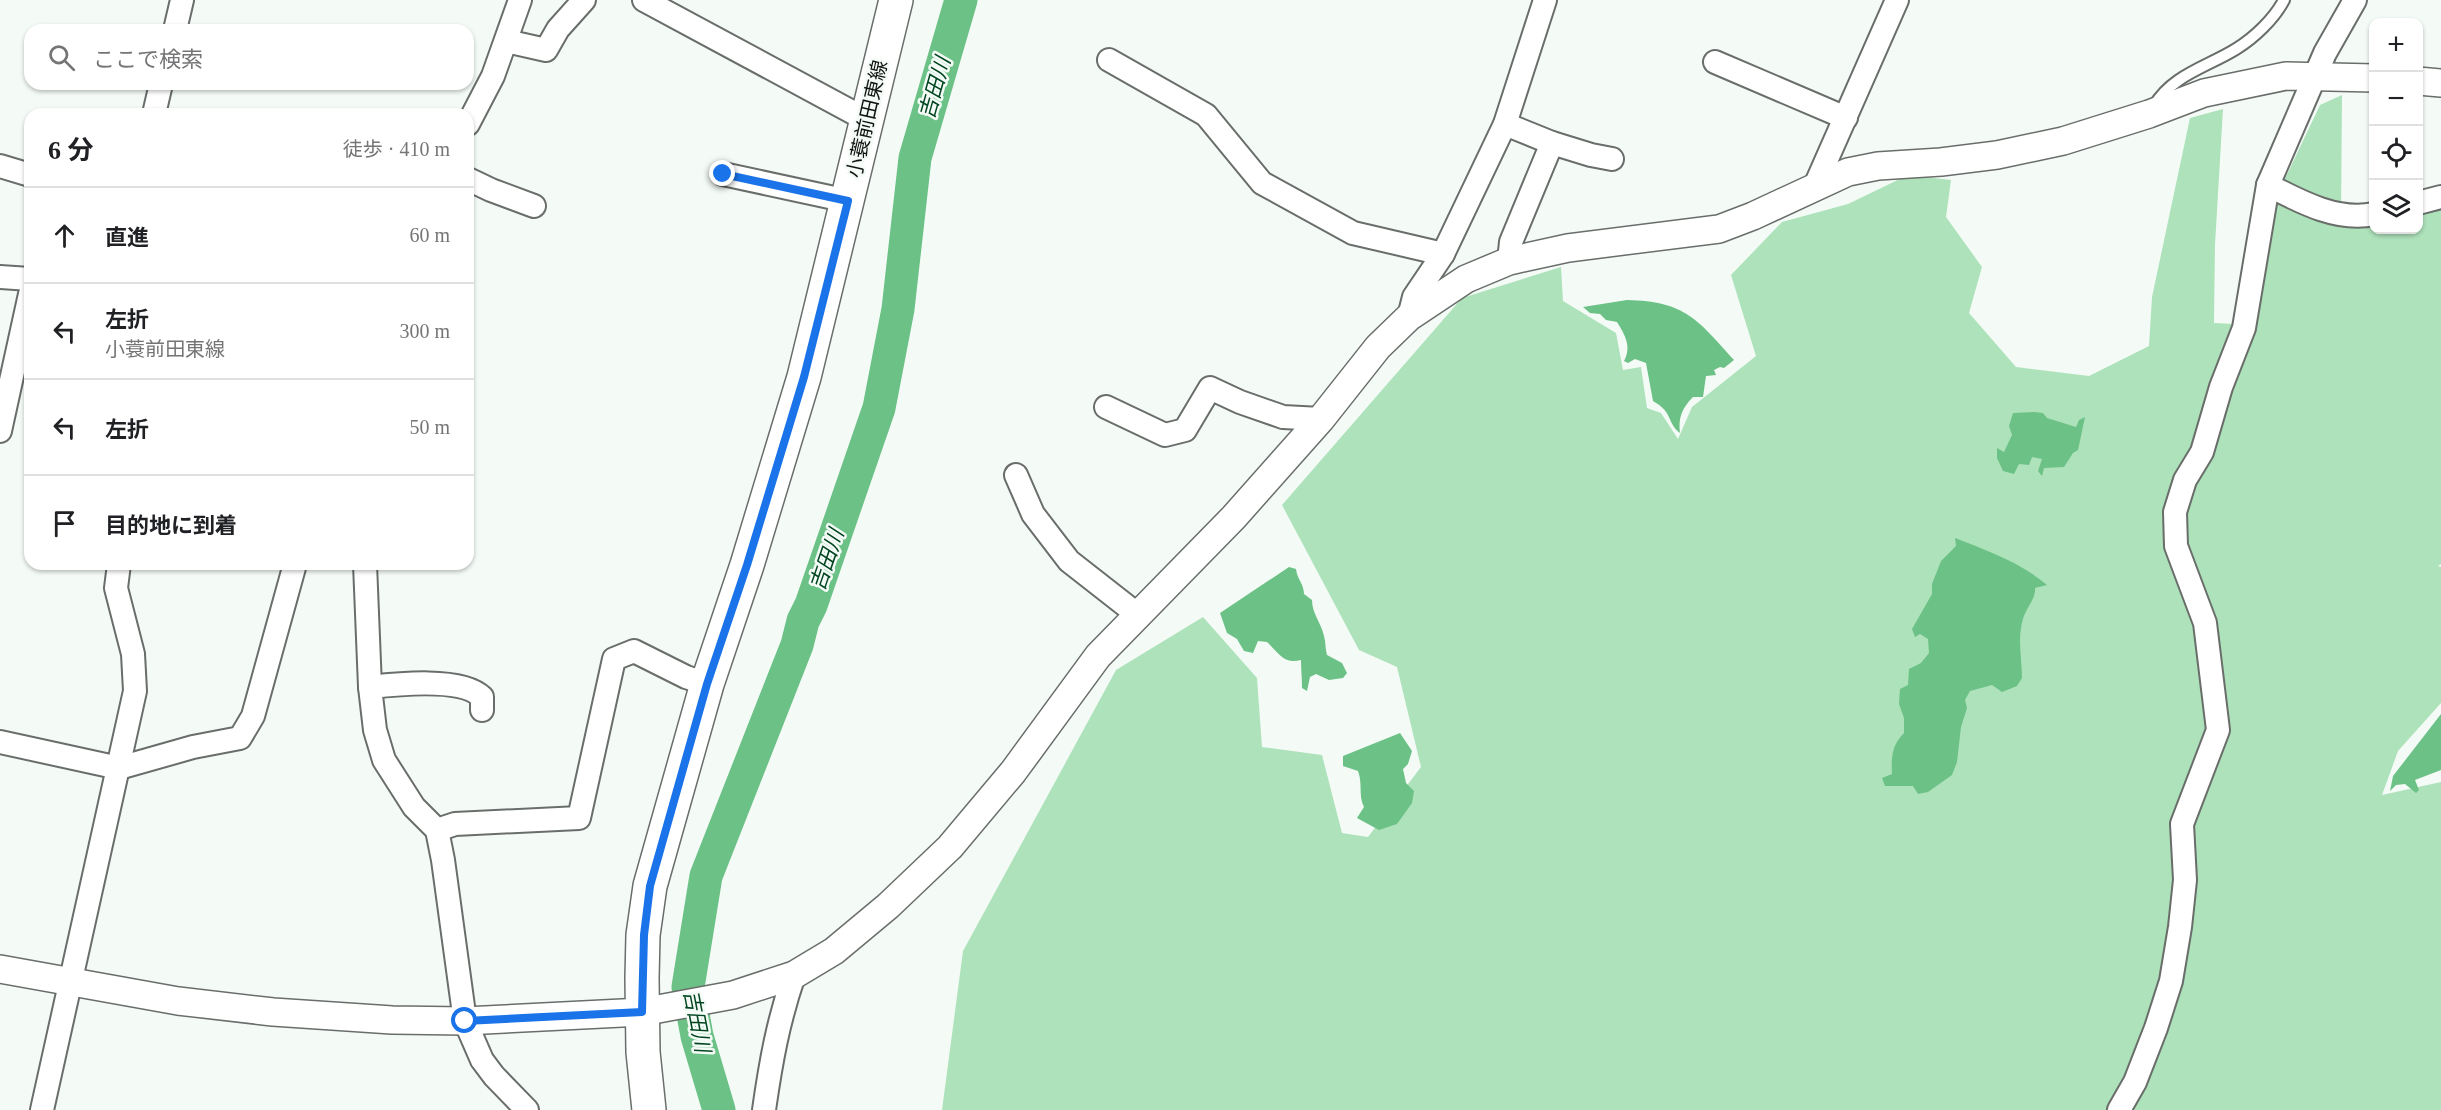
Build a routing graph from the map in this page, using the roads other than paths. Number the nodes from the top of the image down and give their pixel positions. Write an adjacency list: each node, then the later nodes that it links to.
1 (182, 0): 10 (street)
2 (520, 0): 11 (street)
3 (584, 0): 11 (street)
4 (644, 0): 22 (street)
5 (896, 0): 22 (main road, 小蓑前田東線)
6 (1545, 0): 24 (street)
7 (1898, 0): 23 (street)
8 (2284, 0): 21 (lane)
9 (2355, 0): 14 (street)
10 (176, 24)
11 (506, 41): 20 (street)
12 (1108, 60): 38 (street)
13 (1715, 62): 23 (street)
14 (2316, 76): 15 (street); 21 (street); 31 (street)
15 (2369, 78)
16 (2423, 81): 17 (street)
17 (2441, 83)
18 (160, 90): 19 (street)
19 (155, 108)
20 (474, 112)
21 (2149, 114): 32 (street)
22 (866, 118): 34 (main road, 小蓑前田東線)
23 (1846, 118): 32 (street)
24 (1505, 124): 25 (street); 38 (street)
25 (1551, 143): 26 (street); 39 (street)
26 (1612, 159)
27 (0, 166): 28 (street)
28 (24, 173)
29 (723, 174): 34 (street)
30 (474, 182): 36 (street)
31 (2268, 185): 37 (street); 67 (street)
32 (1815, 186): 39 (street)
33 (2441, 197): 35 (street)
34 (848, 201): 52 (main road, 小蓑前田東線)
35 (2423, 202)
36 (534, 206)
37 (2369, 215)
38 (1443, 254): 42 (street)
39 (1509, 261): 42 (street)
40 (0, 277): 41 (street)
41 (24, 279)
42 (1409, 317): 45 (street)
43 (24, 321): 46 (street)
44 (1106, 407): 45 (street)
45 (1321, 419): 51 (street)
46 (0, 431)
47 (1016, 475): 51 (street)
48 (118, 570): 56 (street)
49 (293, 570): 56 (street)
50 (365, 570): 53 (street)
51 (1138, 615): 59 (street)
52 (707, 684): 57 (street); 61 (main road, 小蓑前田東線)
53 (370, 687): 54 (street); 57 (street)
54 (482, 710)
55 (0, 742): 56 (street)
56 (119, 768): 60 (street)
57 (437, 831): 62 (street)
58 (0, 969): 60 (street)
59 (794, 975): 61 (street); 66 (street)
60 (72, 981): 62 (street); 63 (street)
61 (642, 1012): 62 (street); 65 (main road, 小蓑前田東線)
62 (465, 1021): 64 (street)
63 (42, 1110)
64 (527, 1110)
65 (649, 1110)
66 (764, 1110)
67 (2119, 1110)

